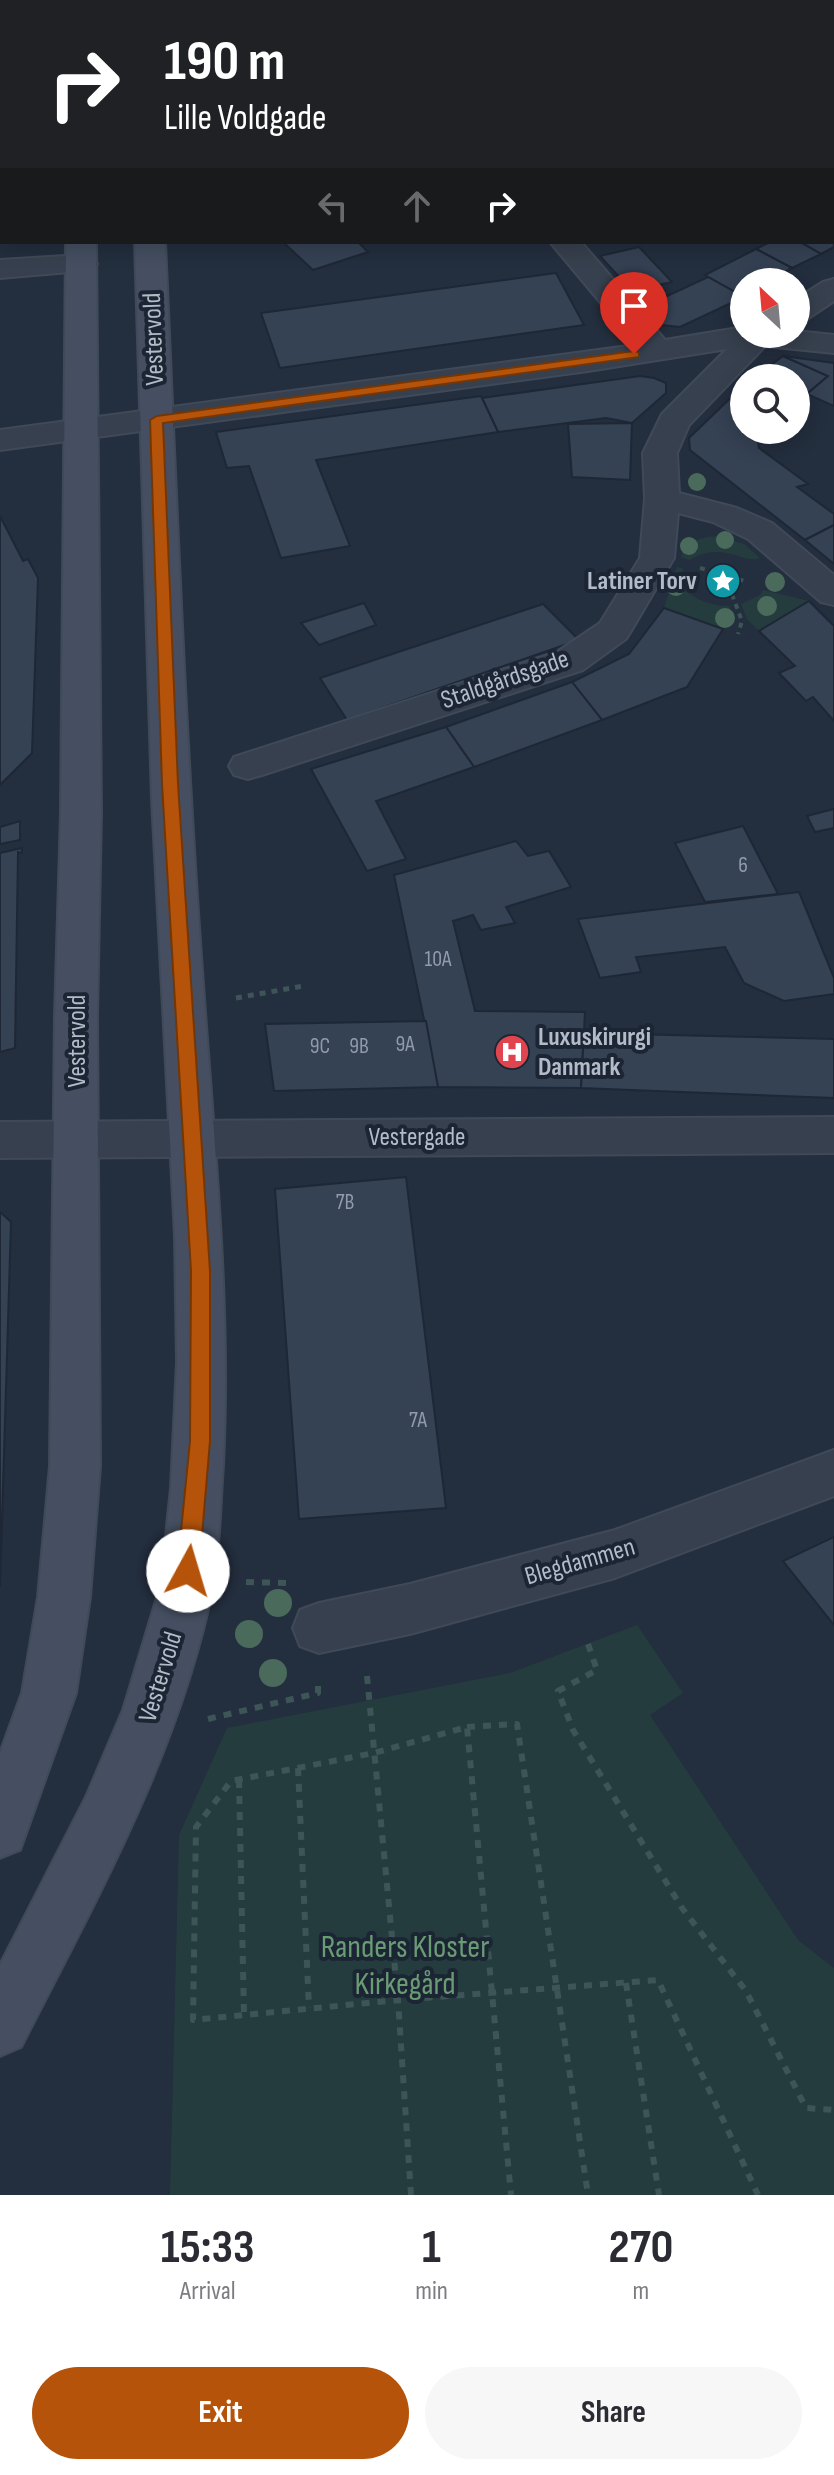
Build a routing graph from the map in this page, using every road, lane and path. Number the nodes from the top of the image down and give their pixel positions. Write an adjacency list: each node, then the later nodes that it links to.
1 (150, 244): 12 (main road, Vestervold)
2 (567, 244): 11 (street)
3 (81, 253): 4 (street); 13 (main road, Vestervold)
4 (0, 269)
5 (834, 288): 6 (street)
6 (810, 303)
7 (730, 339): 11 (street)
8 (810, 341): 9 (street)
9 (834, 344)
10 (746, 348): 15 (street, Staldgårdsgade)
11 (657, 350): 12 (street)
12 (157, 420): 13 (street); 21 (main road, Vestervold)
13 (82, 429): 14 (street); 25 (main road, Vestervold)
14 (0, 440)
15 (662, 499): 17 (street); 19 (street, Staldgårdsgade)
16 (725, 576): 18 (path)
17 (834, 594)
18 (738, 634)
19 (248, 766)
20 (303, 986): 21 (path)
21 (184, 1007): 23 (main road, Vestervold)
22 (834, 1135): 23 (street, Vestergade)
23 (192, 1139): 25 (street, Vestergade); 27 (main road, Vestervold)
24 (0, 1140): 25 (street, Vestergade)
25 (76, 1140): 35 (main road, Vestervold)
26 (834, 1473): 28 (street, Blegdammen)
27 (186, 1593): 28 (path); 31 (main road, Vestervold)
28 (340, 1624): 31 (path); 32 (path)
29 (588, 1644): 43 (path)
30 (467, 1727): 32 (path); 37 (path); 38 (path)
31 (143, 1734): 42 (main road, Vestervold)
32 (374, 1753): 33 (path); 39 (path)
33 (298, 1768): 34 (path); 40 (path)
34 (239, 1780): 41 (path); 41 (path)
35 (0, 1830)
36 (626, 1983): 37 (path); 47 (path); 48 (path)
37 (559, 1986): 38 (path); 46 (path)
38 (490, 1992): 39 (path); 45 (path)
39 (398, 2000): 40 (path); 44 (path)
40 (309, 2008): 41 (path)
41 (244, 2015)
42 (0, 2026)
43 (834, 2110)
44 (411, 2195)
45 (511, 2195)
46 (588, 2195)
47 (659, 2195)
48 (758, 2195)

